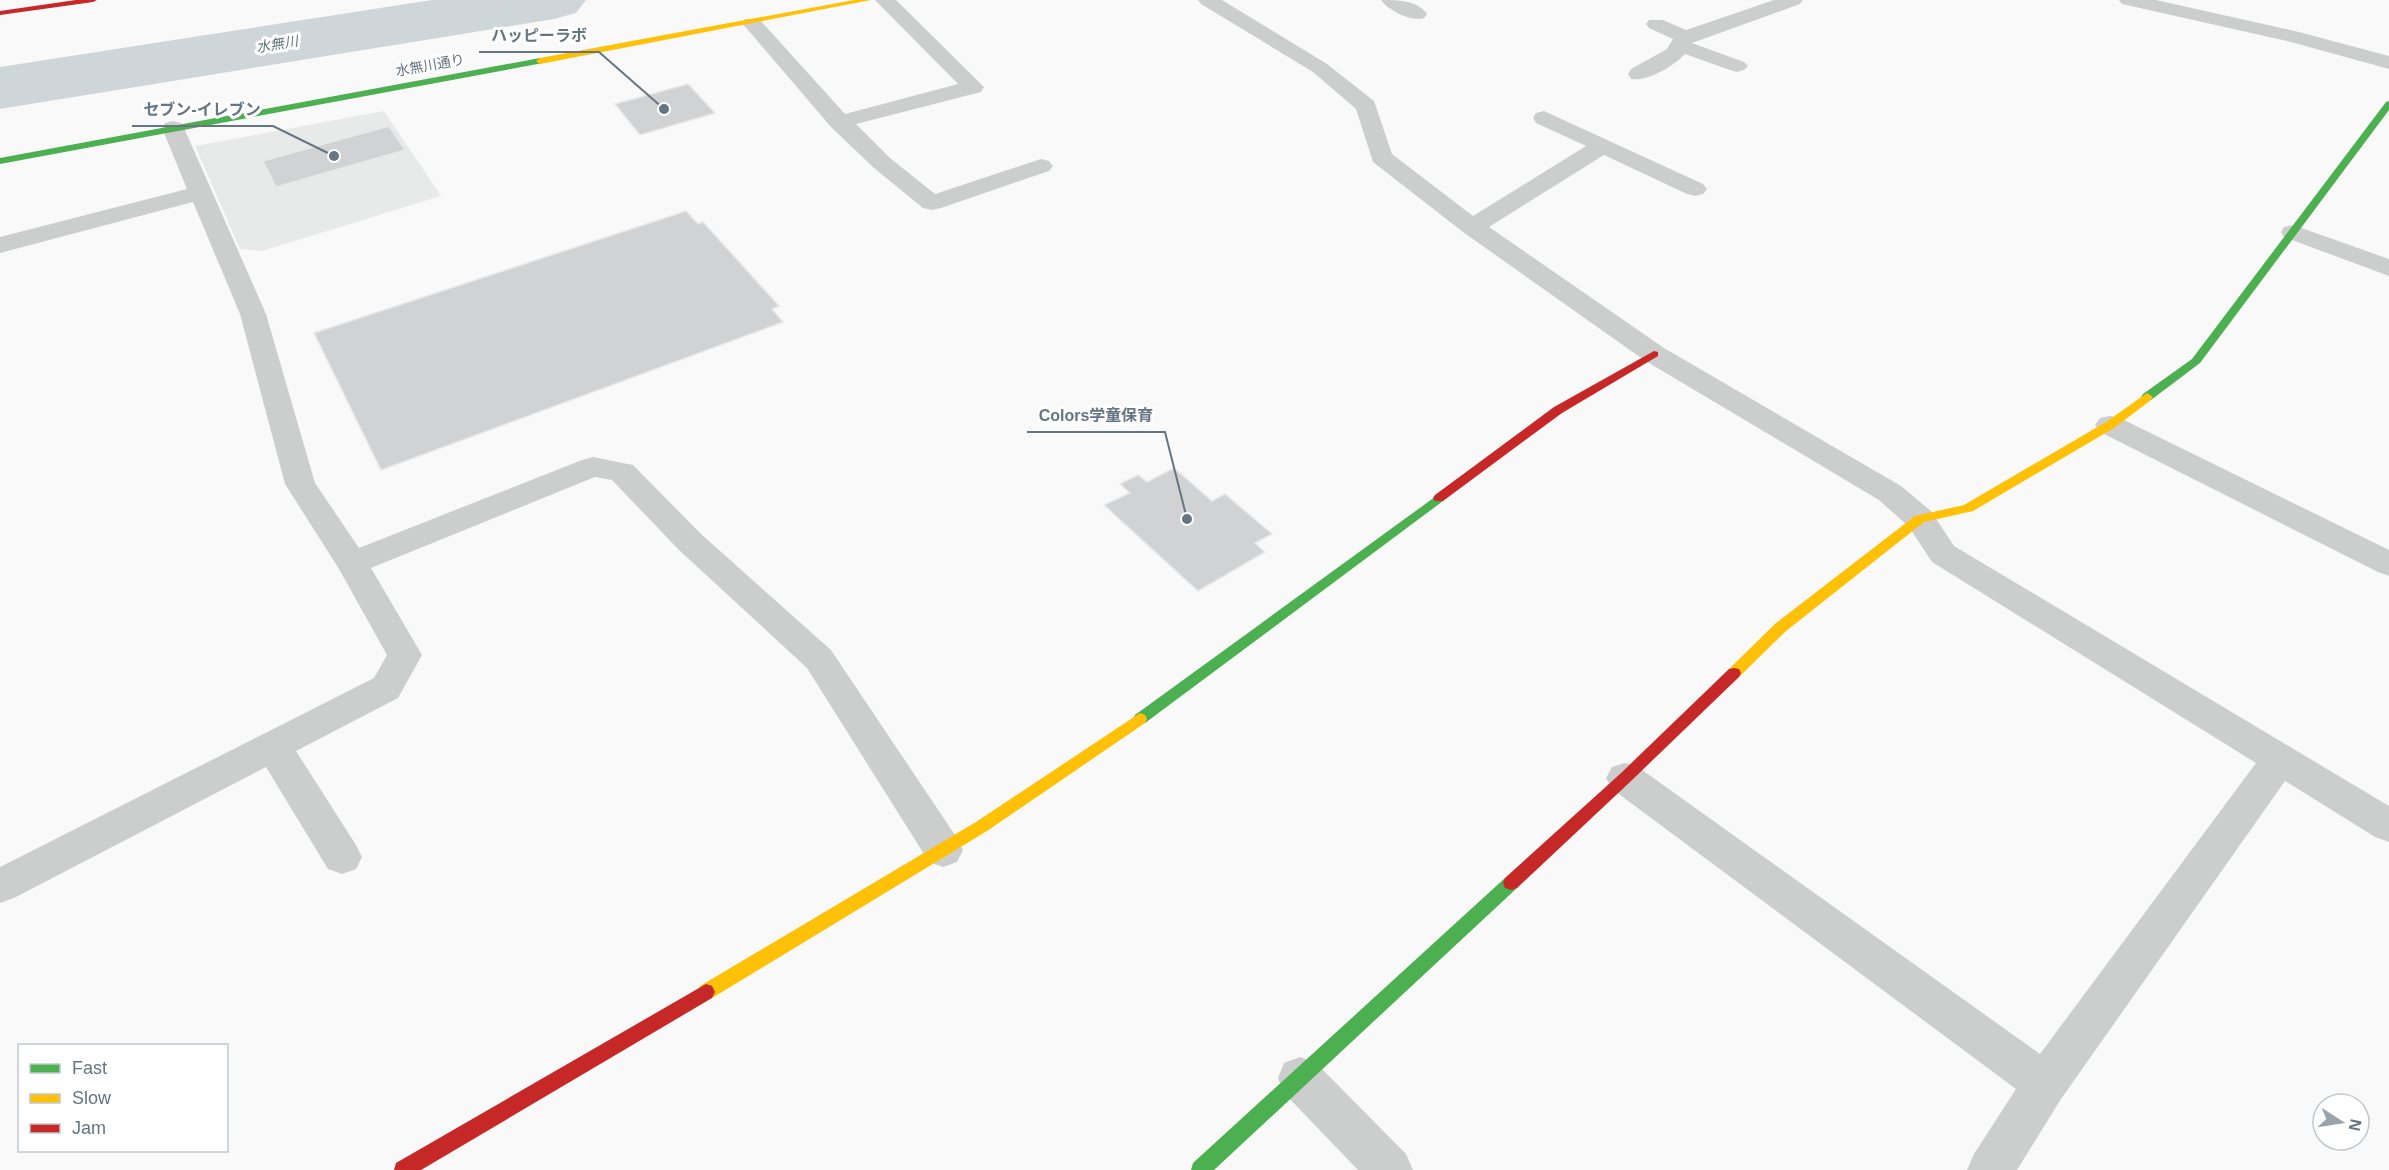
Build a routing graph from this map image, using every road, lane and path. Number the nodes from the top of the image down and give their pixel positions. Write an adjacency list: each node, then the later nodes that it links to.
1 (93, 0): 8 (street)
2 (867, 0): 10 (street, 水無川通り)
3 (885, 0): 18 (street)
4 (1208, 0): 25 (street)
5 (1391, 0): 9 (street)
6 (1793, 0): 12 (street)
7 (2129, 0): 13 (street)
8 (0, 14)
9 (1417, 14)
10 (752, 23): 18 (street); 19 (street, 水無川通り)
11 (1656, 24): 12 (street)
12 (1683, 42): 14 (street); 15 (street)
13 (2389, 63)
14 (1737, 66)
15 (1639, 74)
16 (2389, 104): 26 (street)
17 (1544, 118): 20 (street)
18 (840, 122): 22 (street)
19 (172, 128): 21 (street, 水無川通り); 24 (street)
20 (1603, 146): 23 (street); 25 (street)
21 (0, 161)
22 (1041, 166)
23 (1695, 189)
24 (201, 193): 27 (street); 32 (street)
25 (1472, 227): 29 (street)
26 (2293, 232): 28 (street); 30 (street)
27 (0, 245)
28 (2389, 268)
29 (1654, 354): 31 (street); 38 (street)
30 (2110, 425): 31 (street); 33 (street)
31 (1920, 519): 35 (street); 36 (street)
32 (352, 563): 34 (street); 38 (street)
33 (2389, 564)
34 (273, 746): 39 (street); 40 (street)
35 (2279, 760): 37 (street); 42 (street)
36 (1625, 778): 41 (street); 42 (street)
37 (2389, 826)
38 (943, 850): 44 (street)
39 (342, 856)
40 (0, 886)
41 (1300, 1078): 45 (street); 46 (street)
42 (2045, 1083): 43 (street)
43 (1996, 1168)
44 (404, 1170)
45 (1200, 1170)
46 (1390, 1170)

